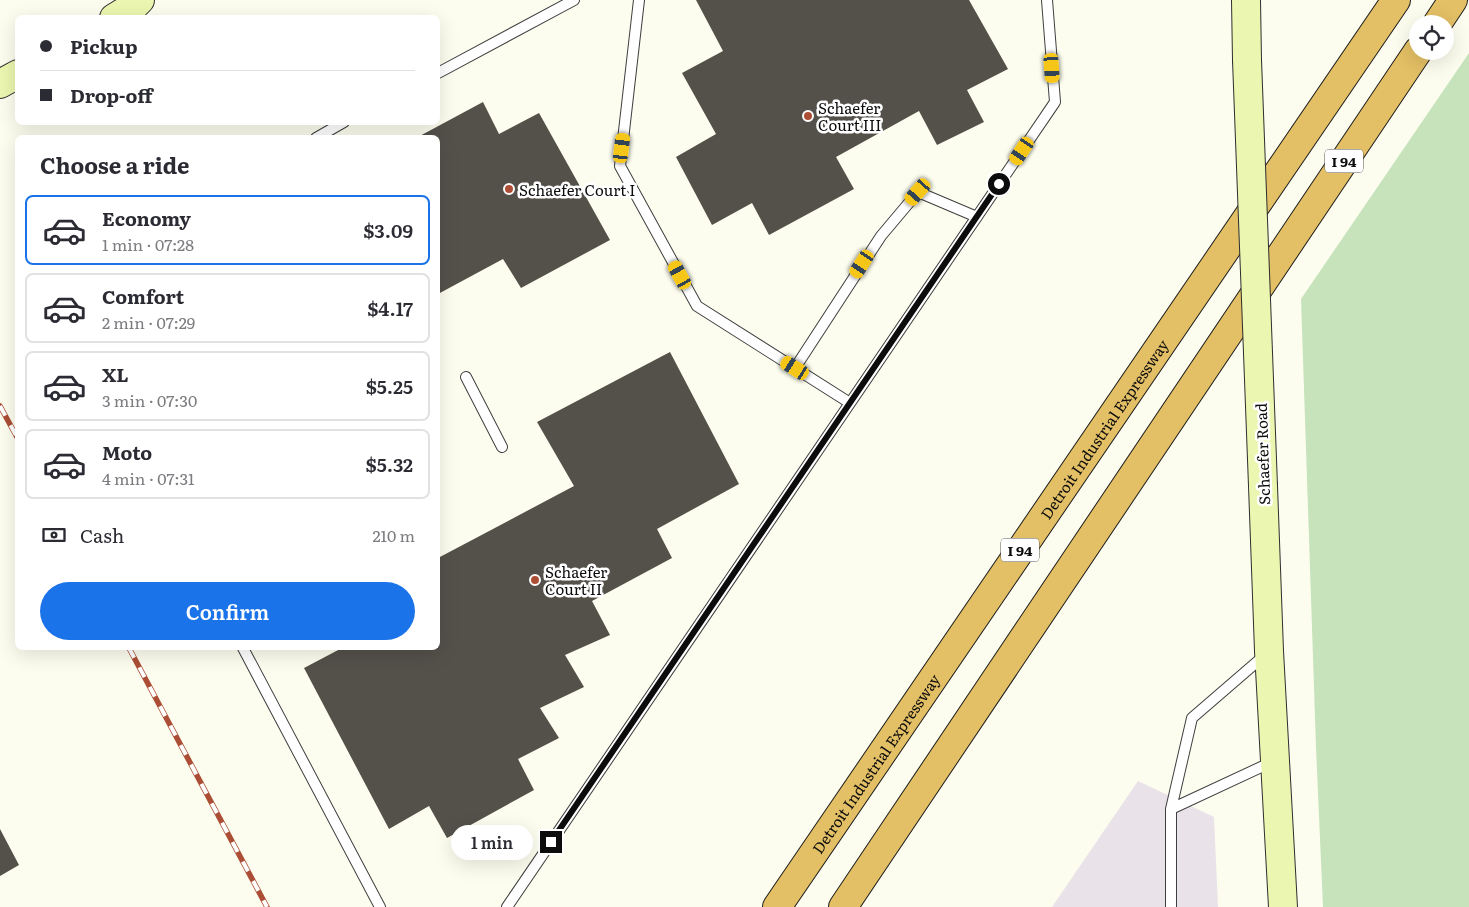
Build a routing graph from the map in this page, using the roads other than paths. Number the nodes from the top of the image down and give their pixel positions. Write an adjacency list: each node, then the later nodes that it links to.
1 (140, 0): 8 (main road)
2 (574, 0): 11 (lane)
3 (639, 0): 17 (lane)
4 (1047, 0): 16 (lane)
5 (1246, 0): 22 (main road, Schaefer Road, bridge)
6 (1396, 0): 27 (highway, Detroit Industrial Expressway / I 94)
7 (1453, 0): 9 (highway)
8 (119, 15)
9 (1443, 15)
10 (1412, 60): 28 (highway, I 94)
11 (440, 72)
12 (15, 76): 13 (main road)
13 (0, 84)
14 (339, 125): 15 (lane)
15 (321, 135)
16 (977, 216): 17 (lane); 19 (lane)
17 (795, 368): 19 (lane)
18 (466, 377): 20 (lane)
19 (850, 403): 26 (lane)
20 (502, 447)
21 (244, 650): 25 (lane)
22 (1270, 652): 23 (main road, Schaefer Road); 24 (lane)
23 (1275, 761): 24 (lane); 30 (main road, Schaefer Road)
24 (1171, 809): 29 (lane)
25 (380, 907)
26 (507, 907)
27 (777, 907)
28 (844, 907)
29 (1171, 907)
30 (1283, 907)

